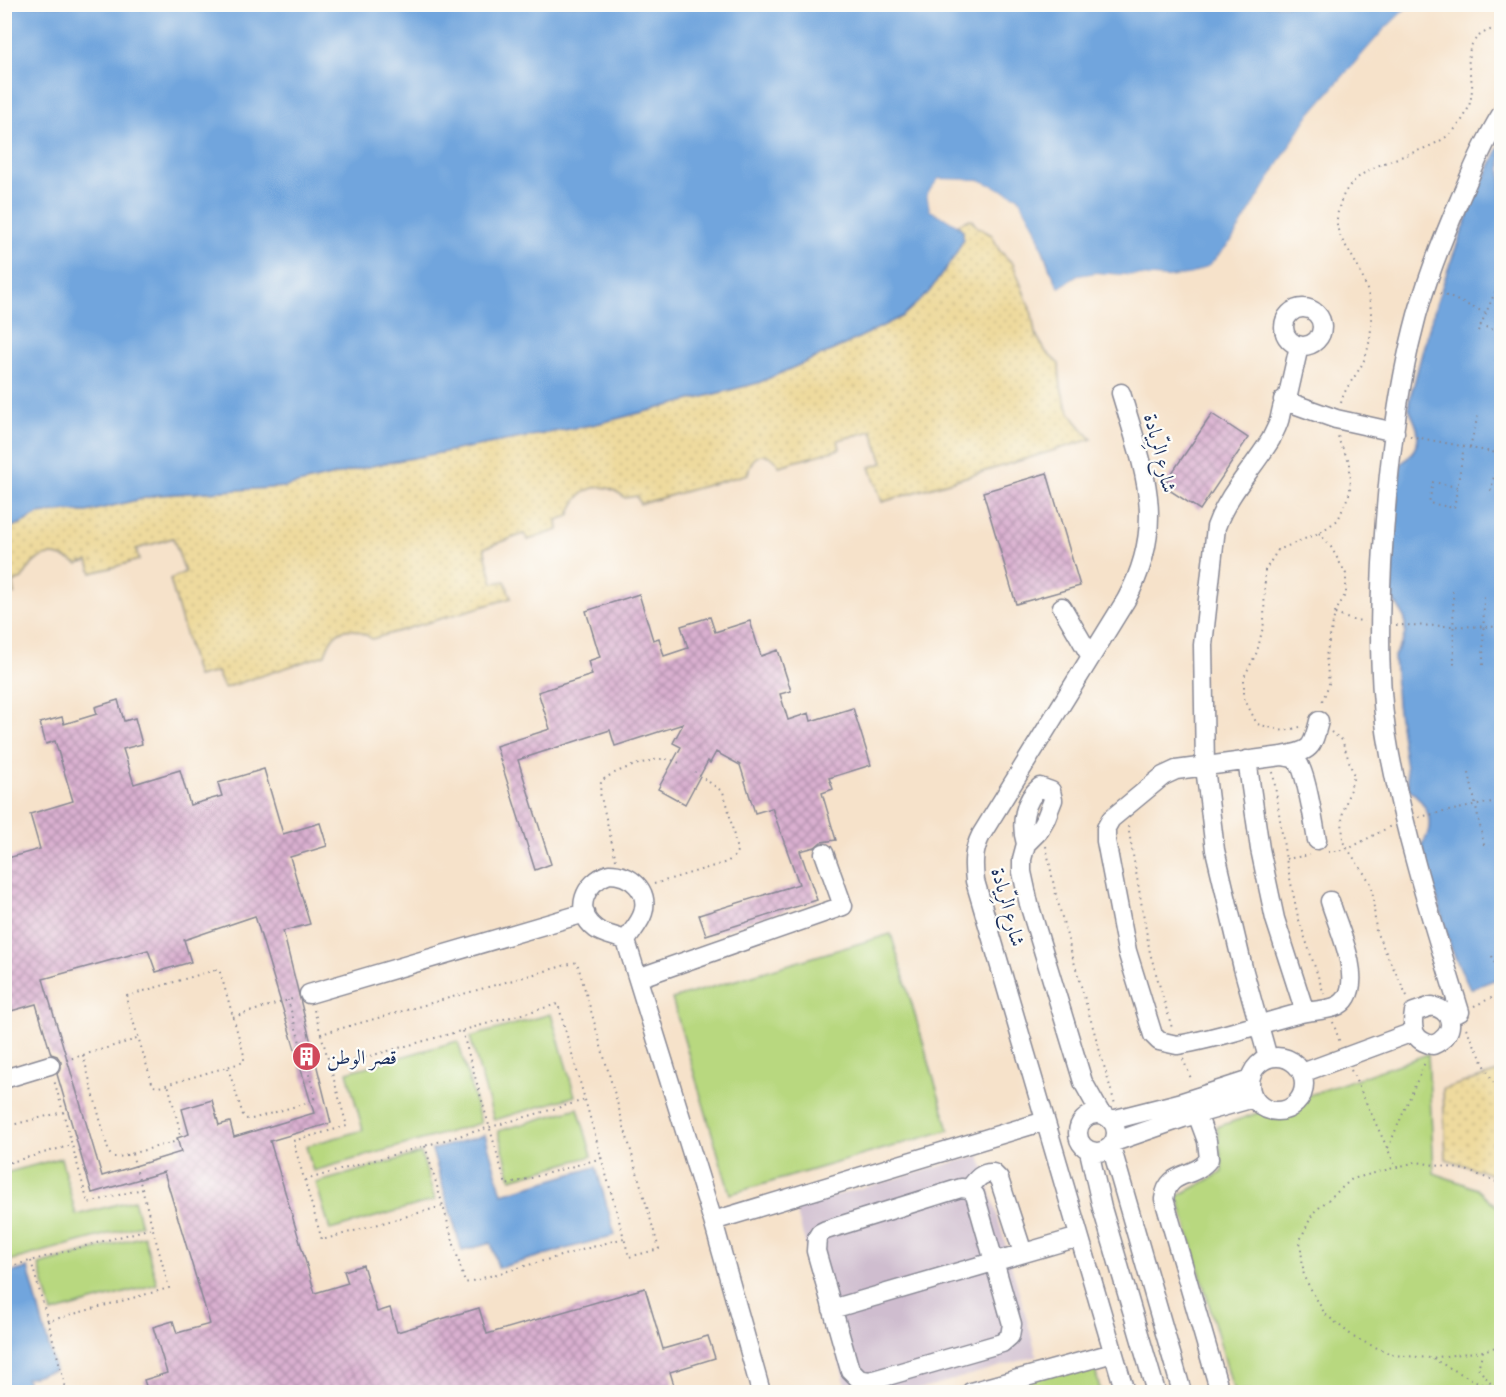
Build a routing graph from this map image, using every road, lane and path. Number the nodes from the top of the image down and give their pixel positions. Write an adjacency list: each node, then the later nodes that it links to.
1 (1502, 27): 13 (path)
2 (1502, 113): 14 (street)
3 (1502, 276): 5 (path)
4 (1439, 293): 5 (path)
5 (1486, 313): 6 (path)
6 (1480, 325): 7 (path); 8 (path)
7 (1478, 331)
8 (1502, 333)
9 (1299, 346): 11 (street)
10 (1121, 393): 30 (street, شارع الرِّيادة)
11 (1283, 400): 13 (street); 37 (street)
12 (1478, 416): 18 (path)
13 (1336, 419): 14 (street); 22 (path)
14 (1395, 432): 44 (street)
15 (1502, 437): 21 (path)
16 (1418, 438): 17 (path)
17 (1464, 446): 18 (path); 20 (path)
18 (1470, 447): 19 (path)
19 (1502, 454)
20 (1457, 487): 20 (path)
21 (1491, 491)
22 (1319, 533): 33 (path); 33 (path)
23 (1453, 591): 27 (path)
24 (1484, 593): 28 (path)
25 (1062, 607): 30 (street)
26 (1405, 626): 27 (path)
27 (1454, 627): 28 (path); 31 (path)
28 (1483, 627): 29 (path); 32 (path)
29 (1502, 627)
30 (1091, 657): 91 (street, شارع الرِّيادة)
31 (1454, 665)
32 (1483, 665)
33 (1319, 721): 34 (street); 49 (path)
34 (1277, 757): 35 (street); 48 (street); 51 (path)
35 (1246, 760): 37 (street); 64 (street)
36 (680, 763): 52 (path)
37 (1205, 767): 43 (street); 68 (street)
38 (1497, 767): 41 (path)
39 (695, 772): 53 (path)
40 (1470, 773): 47 (path)
41 (1502, 787)
42 (1502, 800): 44 (path)
43 (1125, 808): 73 (path); 73 (street)
44 (1405, 821): 49 (path); 66 (street)
45 (1045, 840): 90 (path)
46 (1026, 844): 90 (street, شارع الرِّيادة)
47 (1484, 845)
48 (1320, 849): 49 (path); 51 (path)
49 (1348, 849): 65 (path)
50 (824, 853): 59 (street)
51 (1286, 859): 63 (path)
52 (620, 874): 53 (street); 55 (street)
53 (639, 888): 56 (street)
54 (1330, 901): 63 (street)
55 (585, 913): 56 (street); 61 (street)
56 (626, 941): 59 (street)
57 (1492, 956): 58 (path)
58 (1502, 977)
59 (638, 978): 108 (street)
60 (1502, 993): 66 (path)
61 (309, 994): 62 (path); 71 (path)
62 (288, 1000): 67 (path); 80 (path)
63 (1328, 1008): 64 (street); 76 (path)
64 (1305, 1012): 68 (street)
65 (1414, 1012): 66 (street); 70 (street)
66 (1454, 1014): 74 (street); 85 (path)
67 (233, 1017): 72 (path); 80 (path)
68 (1259, 1024): 73 (street); 77 (street)
69 (462, 1031): 79 (path); 87 (path); 93 (path)
70 (1413, 1032): 74 (street); 76 (street)
71 (321, 1034): 79 (path); 111 (path)
72 (138, 1039): 75 (path); 84 (path)
73 (1177, 1045): 88 (path)
74 (1433, 1045): 97 (path)
75 (83, 1055): 78 (path); 99 (path)
76 (1345, 1057): 81 (street); 97 (path)
77 (1268, 1058): 81 (street); 83 (street)
78 (50, 1065): 82 (street); 89 (path)
79 (330, 1067): 103 (path)
80 (228, 1068): 84 (path)
81 (1302, 1073): 86 (street)
82 (4, 1079)
83 (1250, 1080): 86 (street); 88 (street)
84 (168, 1084): 99 (path)
85 (1502, 1094)
86 (1254, 1098): 88 (street)
87 (585, 1100): 93 (path); 100 (path)
88 (1198, 1106): 90 (street); 94 (street); 130 (street)
89 (63, 1112): 92 (path); 95 (path)
90 (1104, 1118): 94 (street); 98 (street)
91 (1045, 1120): 108 (street); 110 (street, شارع الرِّيادة)
92 (4, 1127)
93 (490, 1128): 96 (path); 100 (path)
94 (1113, 1144): 98 (street); 129 (street)
95 (72, 1145): 101 (path); 105 (path)
96 (425, 1146): 103 (path); 107 (path)
97 (1388, 1148): 102 (path)
98 (1089, 1151): 128 (street)
99 (132, 1154): 105 (path)
100 (602, 1158): 111 (path)
101 (4, 1164)
102 (1396, 1167): 104 (path); 121 (path)
103 (304, 1180): 107 (path)
104 (1502, 1184)
105 (142, 1189): 109 (path)
106 (969, 1189): 112 (street); 114 (street); 116 (street)
107 (443, 1206): 111 (path)
108 (713, 1221): 125 (street)
109 (153, 1228): 113 (path); 117 (path)
110 (1079, 1237): 112 (street); 120 (street, شارع الرِّيادة)
111 (624, 1238)
112 (1023, 1253): 114 (street)
113 (31, 1261): 115 (path); 117 (path)
114 (994, 1262): 116 (street); 116 (street)
115 (4, 1268)
116 (832, 1309)
117 (48, 1321): 124 (path)
118 (1502, 1344): 119 (path)
119 (1483, 1351): 121 (path); 122 (path)
120 (1113, 1353): 126 (street); 127 (street, شارع الرِّيادة)
121 (1431, 1358): 122 (path)
122 (1492, 1386): 123 (path)
123 (1502, 1388)
124 (67, 1392)
125 (761, 1392)
126 (971, 1392)
127 (1125, 1392)
128 (1156, 1392)
129 (1182, 1392)
130 (1220, 1392)

